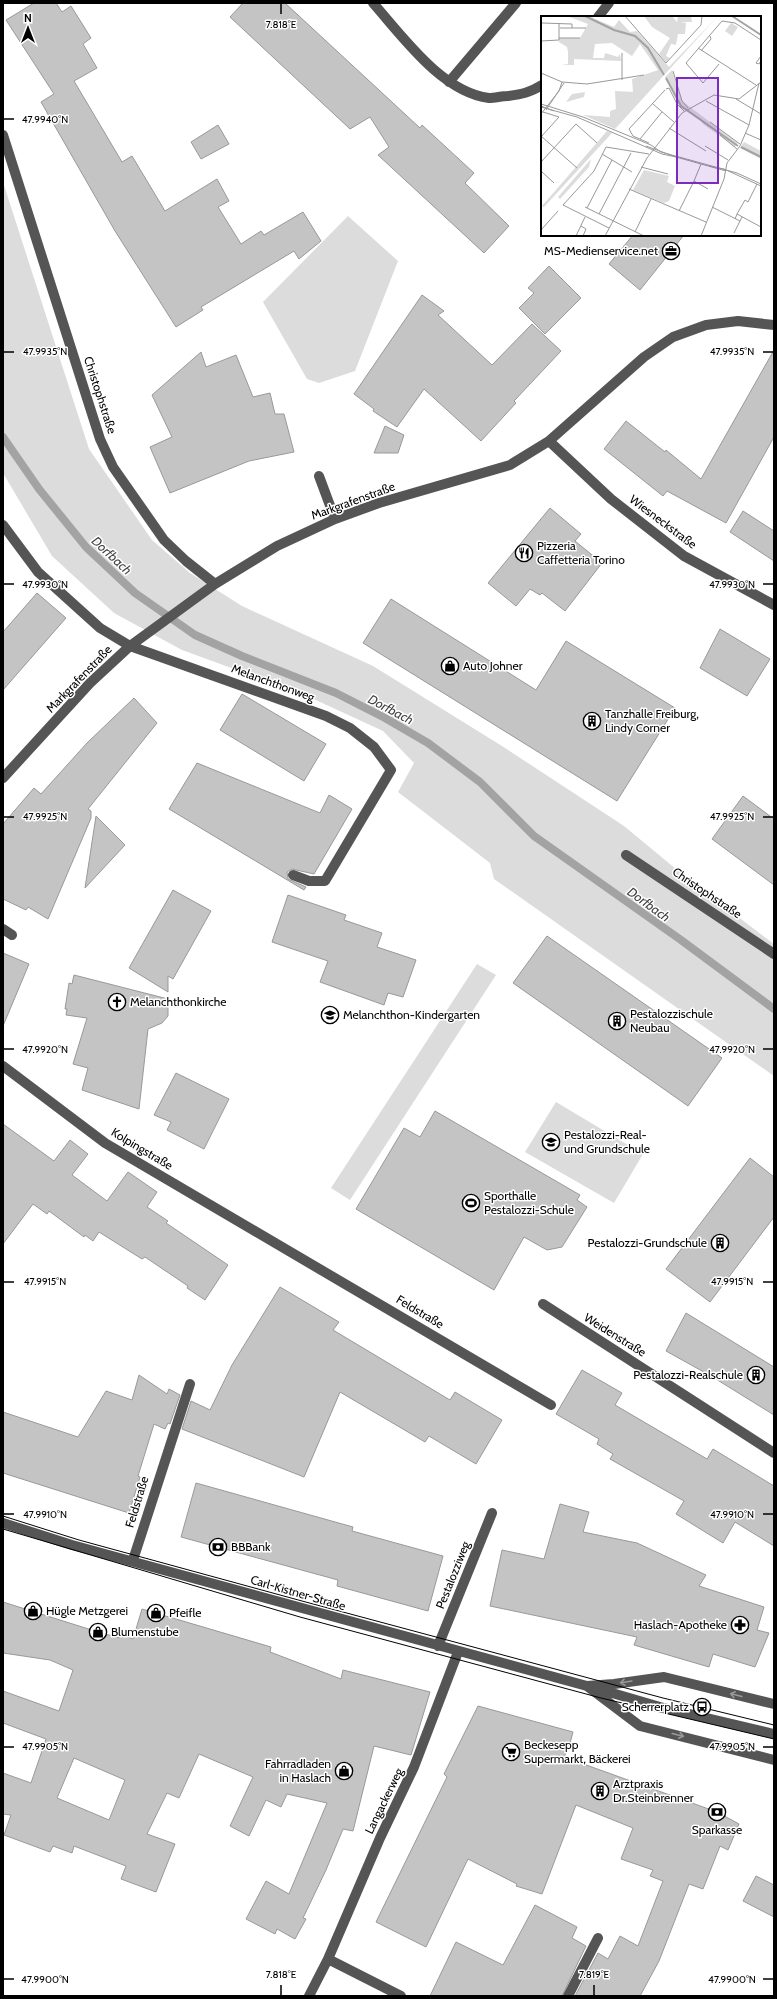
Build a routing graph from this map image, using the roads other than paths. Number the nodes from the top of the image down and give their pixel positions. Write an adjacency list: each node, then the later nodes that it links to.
1 (373, 3): 5 (street)
2 (516, 3): 5 (street)
3 (609, 3): 4 (street)
4 (599, 16)
5 (449, 82): 6 (street)
6 (541, 86)
7 (3, 135): 13 (street, Christophstraße)
8 (774, 325): 9 (street, Markgrafenstraße)
9 (549, 441): 11 (street, Markgrafenstraße); 14 (street, Wiesneckstraße)
10 (320, 476): 11 (street)
11 (335, 519): 13 (street, Markgrafenstraße)
12 (3, 525): 15 (street, Melanchthonweg)
13 (215, 584): 15 (street, Markgrafenstraße)
14 (774, 605)
15 (130, 646): 16 (street, Markgrafenstraße); 18 (street, Melanchthonweg)
16 (3, 778)
17 (626, 855): 21 (street, Christophstraße)
18 (293, 875)
19 (3, 929): 20 (street)
20 (12, 935)
21 (774, 954)
22 (3, 1066): 23 (street, Kolpingstraße)
23 (276, 1242): 26 (street, Feldstraße)
24 (543, 1304): 27 (street, Weidenstraße)
25 (190, 1384): 30 (street, Feldstraße)
26 (551, 1405)
27 (774, 1453)
28 (492, 1513): 31 (street, Pestalozziweg)
29 (3, 1523): 30 (street, Carl-Kistner-Straße)
30 (133, 1560): 31 (street, Carl-Kistner-Straße)
31 (438, 1646): 32 (street, Carl-Kistner-Straße)
32 (458, 1652): 33 (street, Carl-Kistner-Straße); 38 (street, Langackerweg)
33 (587, 1686): 34 (street, Carl-Kistner-Straße, one-way to 33); 35 (street); 36 (street, Carl-Kistner-Straße, one-way to 36)
34 (774, 1704)
35 (774, 1734)
36 (774, 1760)
37 (598, 1938): 41 (street)
38 (328, 1959): 39 (street, Langackerweg); 40 (street)
39 (308, 1996)
40 (401, 1996)
41 (568, 1996)

